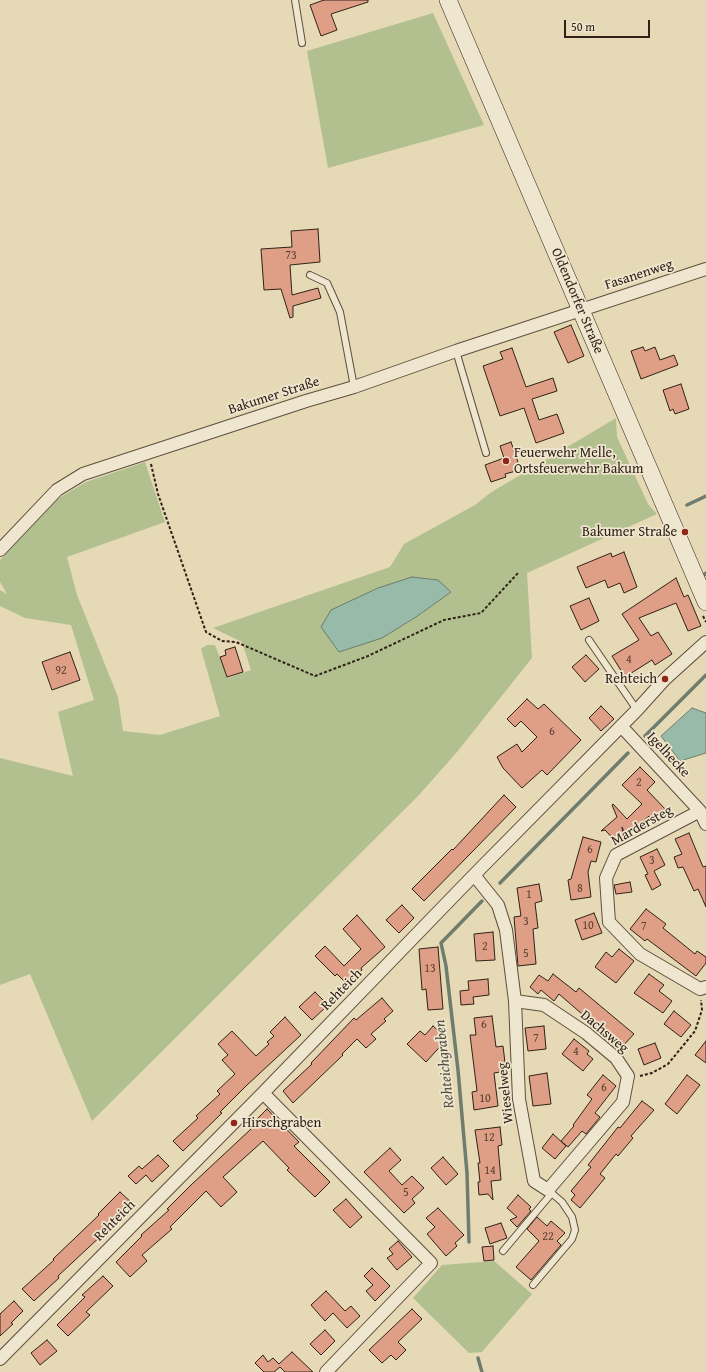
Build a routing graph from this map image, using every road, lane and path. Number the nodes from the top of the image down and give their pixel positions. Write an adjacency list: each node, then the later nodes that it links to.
1 (295, 0): 3 (lane)
2 (448, 0): 6 (main road, Oldendorfer Straße)
3 (302, 43)
4 (706, 269): 6 (street, Fasanenweg)
5 (310, 275): 8 (lane)
6 (581, 310): 7 (street, Bakumer Straße); 13 (main road, Oldendorfer Straße)
7 (456, 351): 8 (street, Bakumer Straße); 10 (lane)
8 (354, 387): 9 (street, Bakumer Straße)
9 (149, 452): 11 (street, Bakumer Straße); 12 (path)
10 (486, 452)
11 (0, 550)
12 (519, 572)
13 (706, 602)
14 (589, 640): 16 (lane)
15 (706, 642): 16 (street, Rehteich)
16 (637, 710): 17 (street, Rehteich)
17 (621, 726): 18 (street, Igelhecke); 20 (street, Rehteich)
18 (700, 811): 19 (street, Igelhecke); 21 (street, Mardersteg)
19 (706, 824)
20 (474, 875): 22 (street, Wieselweg); 24 (street, Rehteich)
21 (703, 988): 23 (path)
22 (515, 1001): 23 (street, Dachsweg); 25 (street, Wieselweg)
23 (628, 1076): 25 (street, Dachsweg)
24 (263, 1093): 28 (street, Rehteich); 29 (street)
25 (550, 1192): 26 (lane); 27 (lane, Wieselweg)
26 (503, 1251)
27 (533, 1285)
28 (0, 1359)
29 (326, 1372)

